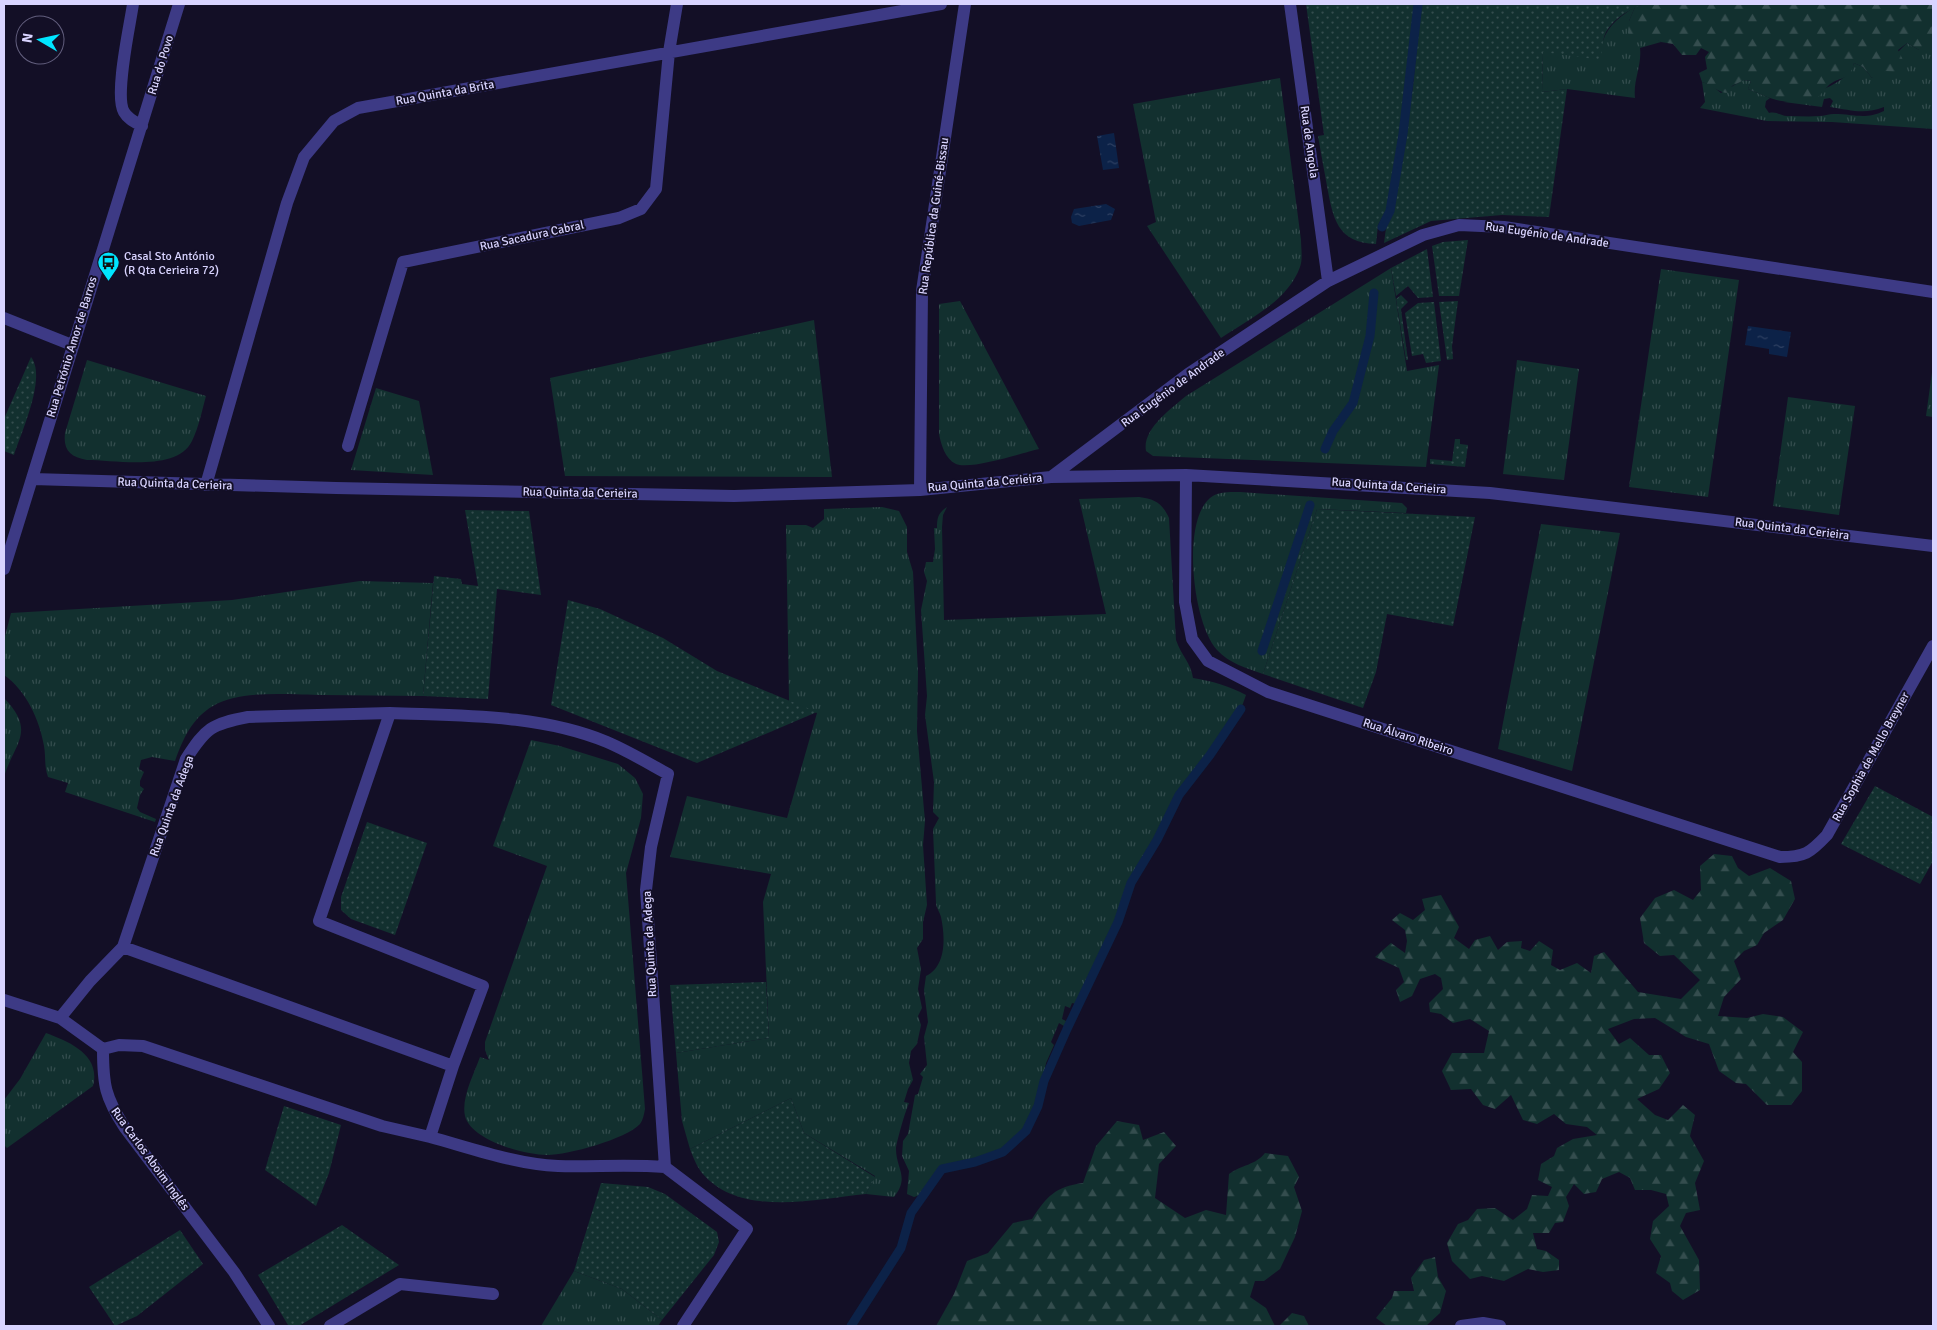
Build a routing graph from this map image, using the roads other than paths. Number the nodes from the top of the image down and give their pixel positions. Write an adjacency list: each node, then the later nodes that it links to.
1 (133, 4): 8 (street)
2 (179, 4): 8 (street, Rua do Povo)
3 (677, 4): 7 (street, Rua Sacadura Cabral)
4 (941, 4): 7 (street, Rua Quinta da Brita)
5 (964, 4): 18 (street, Rua República da Guiné-Bissau)
6 (1290, 4): 9 (street, Rua de Angola)
7 (669, 52): 13 (street, Rua Sacadura Cabral); 17 (street, Rua Quinta da Brita)
8 (142, 126): 12 (street, Rua Petrónio Amor de Barros)
9 (1328, 281): 10 (street, Rua Eugénio de Andrade); 15 (street, Rua Eugénio de Andrade)
10 (1933, 292)
11 (4, 318): 12 (street)
12 (72, 345): 16 (street, Rua Petrónio Amor de Barros)
13 (348, 446)
14 (1186, 475): 15 (street, Rua Quinta da Cerieira); 19 (street, Rua Quinta da Cerieira); 23 (street, Rua Álvaro Ribeiro)
15 (1051, 477): 18 (street, Rua Quinta da Cerieira)
16 (32, 479): 17 (street, Rua Quinta da Cerieira); 20 (street, Rua Petrónio Amor de Barros)
17 (206, 485): 18 (street, Rua Quinta da Cerieira)
18 (920, 490)
19 (1933, 546)
20 (4, 570)
21 (1933, 646): 23 (street, Rua Sophia de Mello Breyner)
22 (390, 714): 24 (street, Rua Quinta da Adega); 28 (street); 30 (street, Rua Quinta da Adega)
23 (1797, 857)
24 (123, 947): 26 (street); 28 (street)
25 (4, 1000): 26 (street)
26 (60, 1018): 27 (street)
27 (103, 1049): 29 (street); 32 (street, Rua Carlos Aboim Inglês)
28 (453, 1066): 29 (street)
29 (430, 1138): 30 (street)
30 (665, 1167): 34 (street)
31 (493, 1294): 33 (street)
32 (269, 1326)
33 (330, 1326)
34 (683, 1326)
35 (1461, 1326): 36 (street)
36 (1500, 1326)

